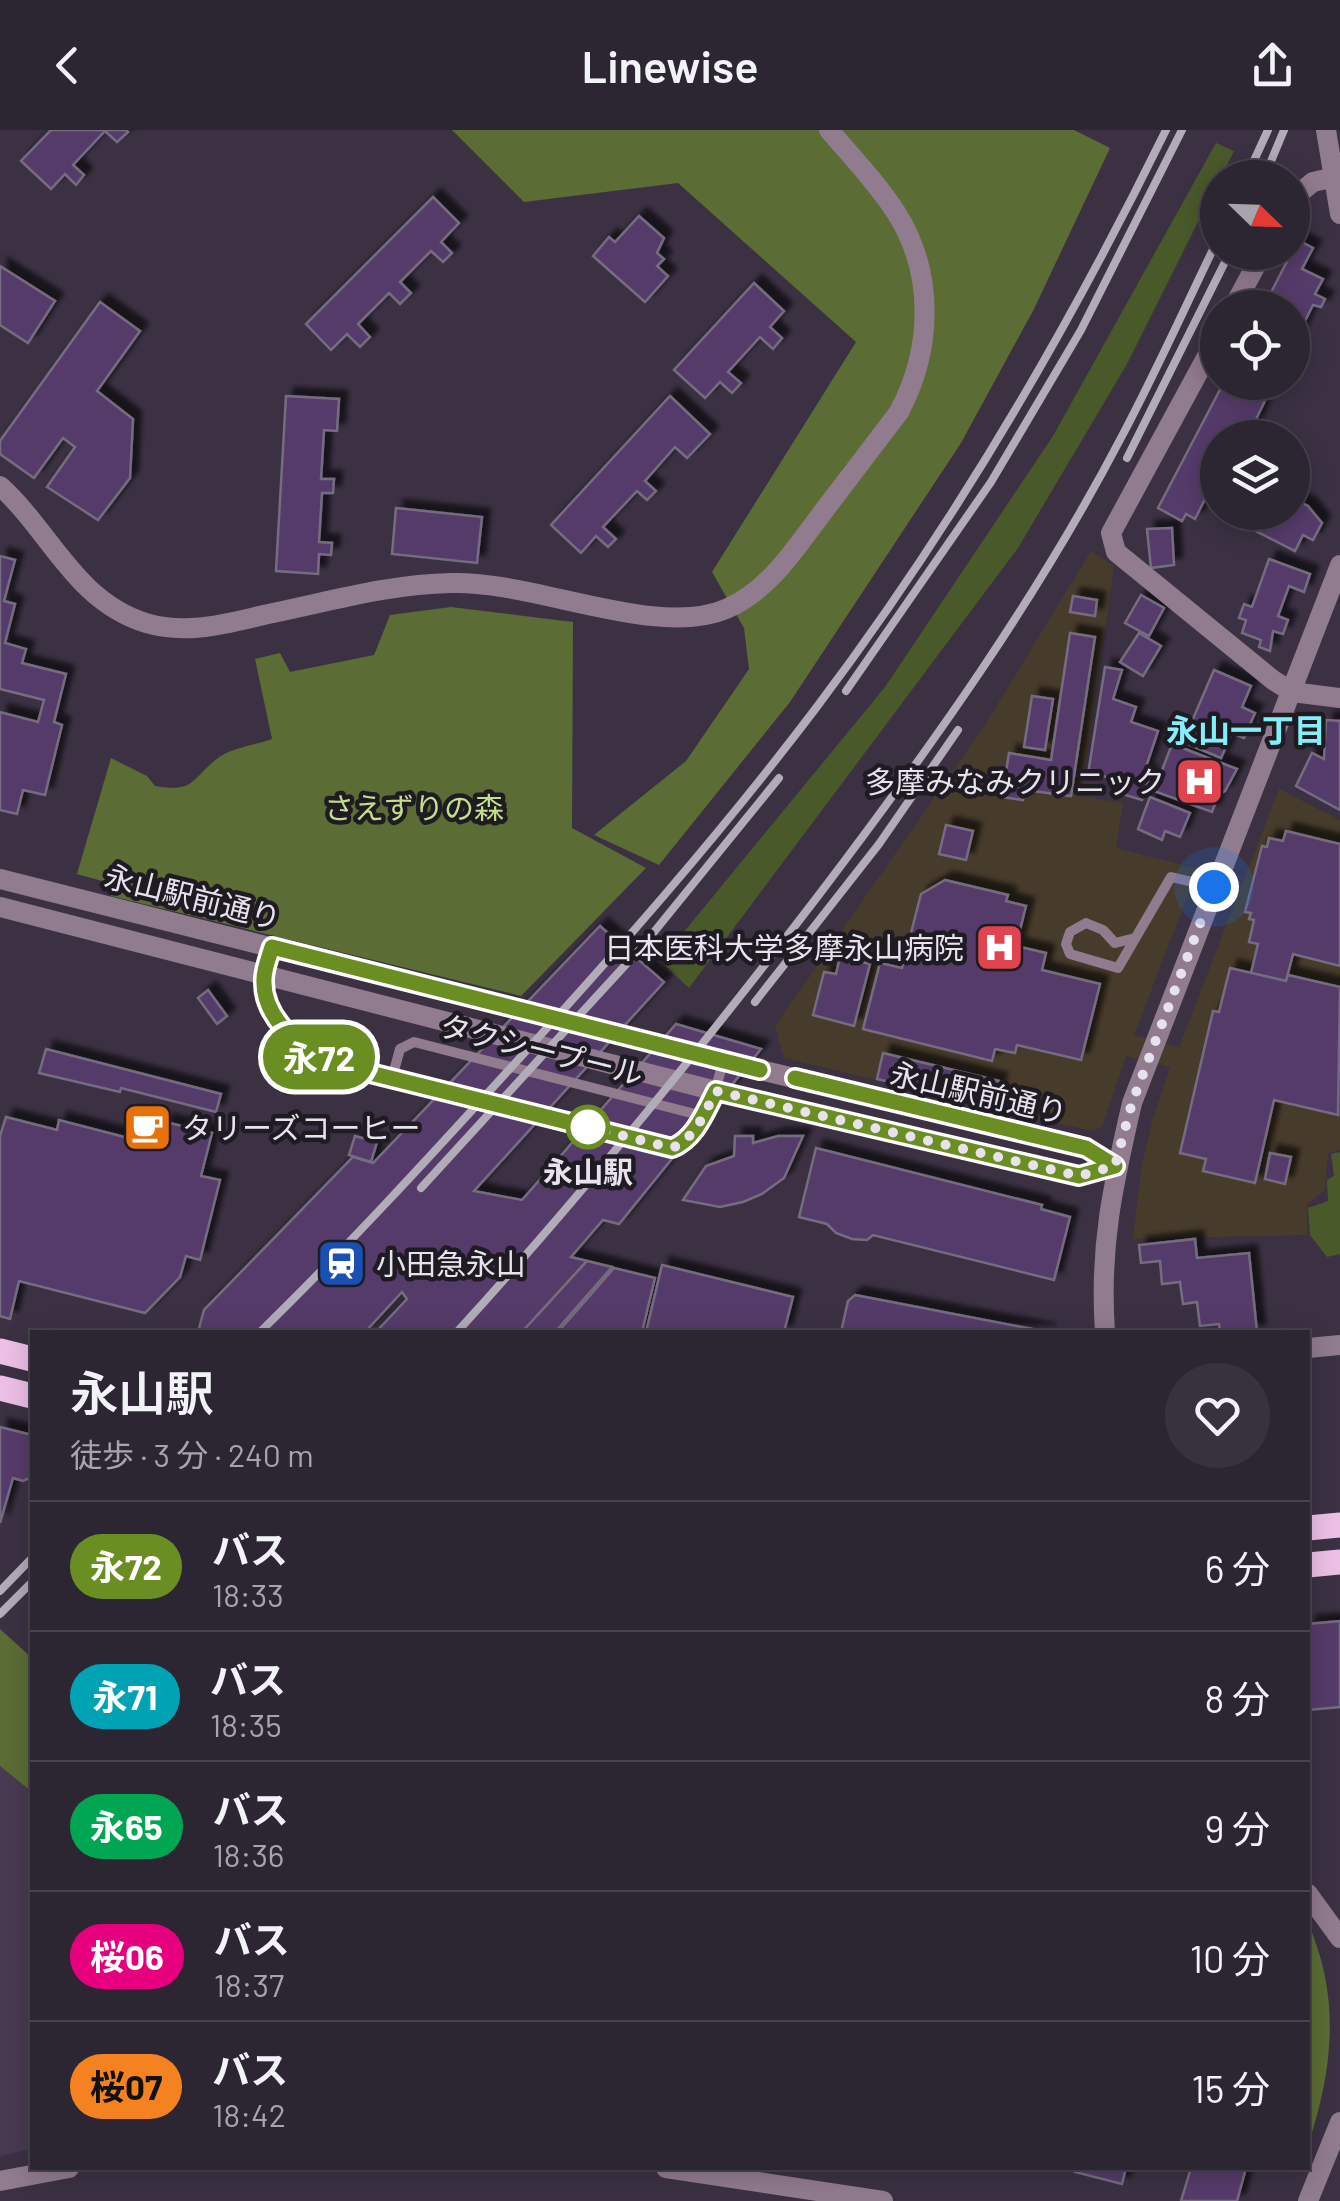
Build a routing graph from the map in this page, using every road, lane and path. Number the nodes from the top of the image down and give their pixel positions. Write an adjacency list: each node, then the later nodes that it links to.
1 (830, 130): 7 (street)
2 (1326, 130): 3 (street)
3 (1335, 178): 4 (street); 5 (street)
4 (1310, 184)
5 (1340, 214)
6 (1200, 369): 9 (street)
7 (0, 486)
8 (1340, 564): 9 (street)
9 (1292, 692): 10 (street); 12 (street)
10 (1340, 698)
11 (0, 879): 15 (street, 永山駅前通り)
12 (1214, 887): 14 (lane); 23 (street)
13 (0, 907): 16 (street, 永山駅前通り)
14 (1135, 938): 14 (lane)
15 (272, 947): 16 (lane); 17 (street, 永山駅前通り)
16 (265, 973): 18 (lane); 19 (street, 永山駅前通り)
17 (724, 1061): 19 (lane); 20 (street, 永山駅前通り)
18 (392, 1078): 21 (lane); 21 (lane, タクシープール)
19 (716, 1091): 21 (lane); 22 (street, 永山駅前通り)
20 (939, 1113): 22 (street); 23 (street, 永山駅前通り)
21 (703, 1116)
22 (933, 1142): 23 (street, 永山駅前通り)
23 (1115, 1166): 24 (street)
24 (1105, 1330)
25 (1340, 1345): 26 (street)
26 (1310, 1348)
27 (0, 1351): 28 (main road)
28 (30, 1358)
29 (0, 1388): 30 (main road)
30 (30, 1396)
31 (1340, 1525): 32 (main road)
32 (1310, 1528)
33 (1340, 1562): 34 (main road)
34 (1310, 1565)
35 (1310, 1897): 36 (street)
36 (1340, 1938)
37 (1340, 2122): 42 (street)
38 (58, 2170): 40 (street)
39 (679, 2170): 41 (street)
40 (0, 2181)
41 (883, 2201)
42 (1308, 2201)

